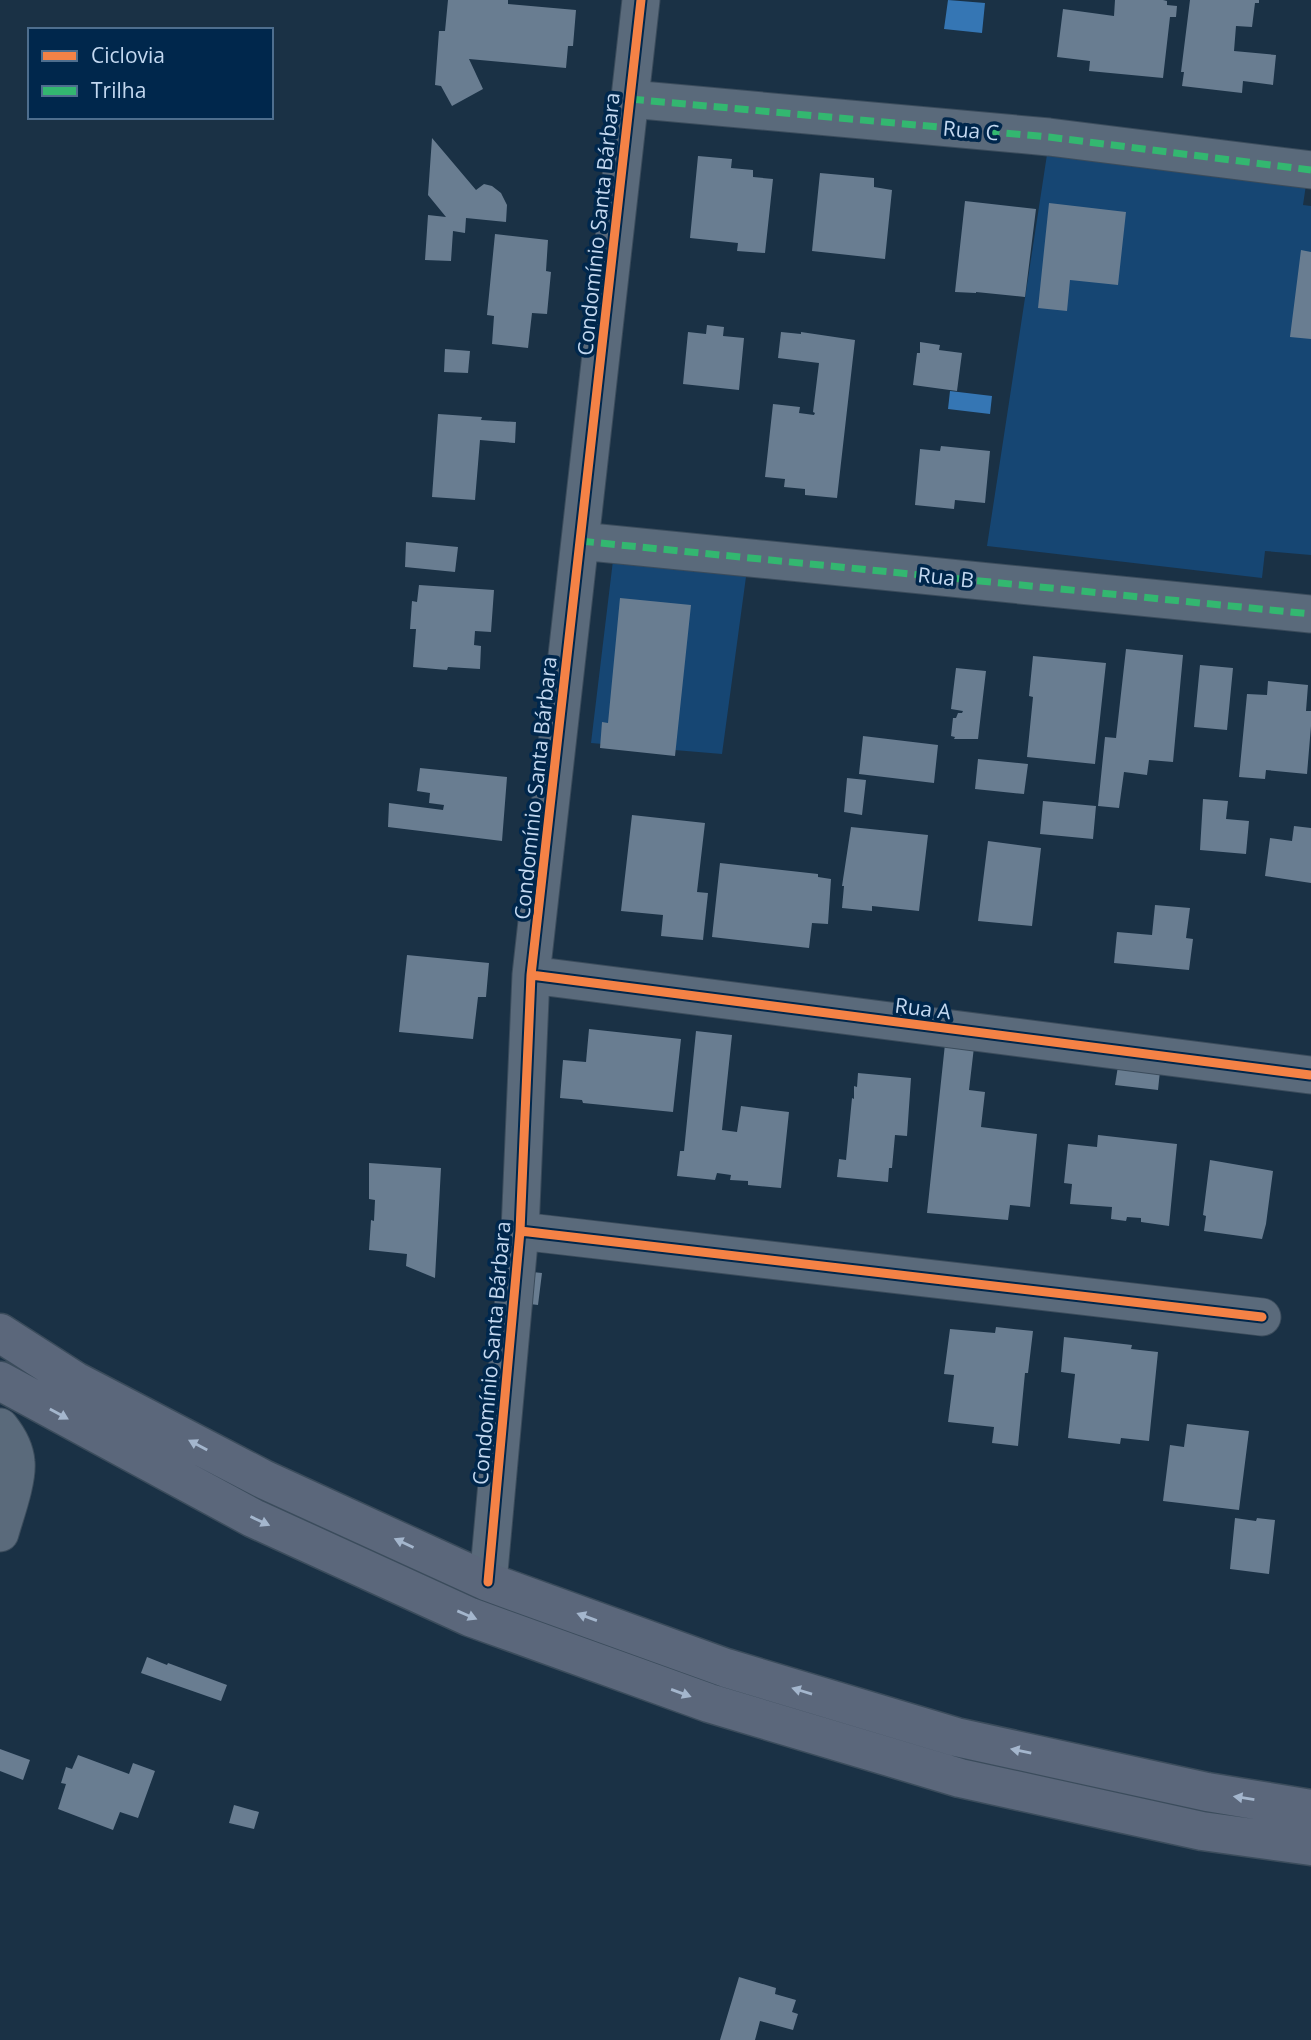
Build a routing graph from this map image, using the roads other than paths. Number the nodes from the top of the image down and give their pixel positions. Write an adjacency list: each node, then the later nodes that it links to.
1 (641, 0): 2 (street, Condomínio Santa Bárbara)
2 (630, 99): 3 (street, Rua C); 4 (street, Condomínio Santa Bárbara)
3 (1311, 170)
4 (580, 541): 5 (street, Rua B); 6 (street, Condomínio Santa Bárbara)
5 (1311, 614)
6 (531, 975): 7 (street, Rua A); 8 (street, Condomínio Santa Bárbara)
7 (1310, 1075)
8 (520, 1231): 9 (street); 14 (street, Condomínio Santa Bárbara)
9 (1262, 1317)
10 (0, 1332): 14 (main road, one-way to 10)
11 (0, 1381): 16 (main road, one-way to 16)
12 (0, 1427): 13 (street)
13 (0, 1533)
14 (488, 1581): 15 (main road, one-way to 14)
15 (1311, 1809)
16 (1311, 1846)

